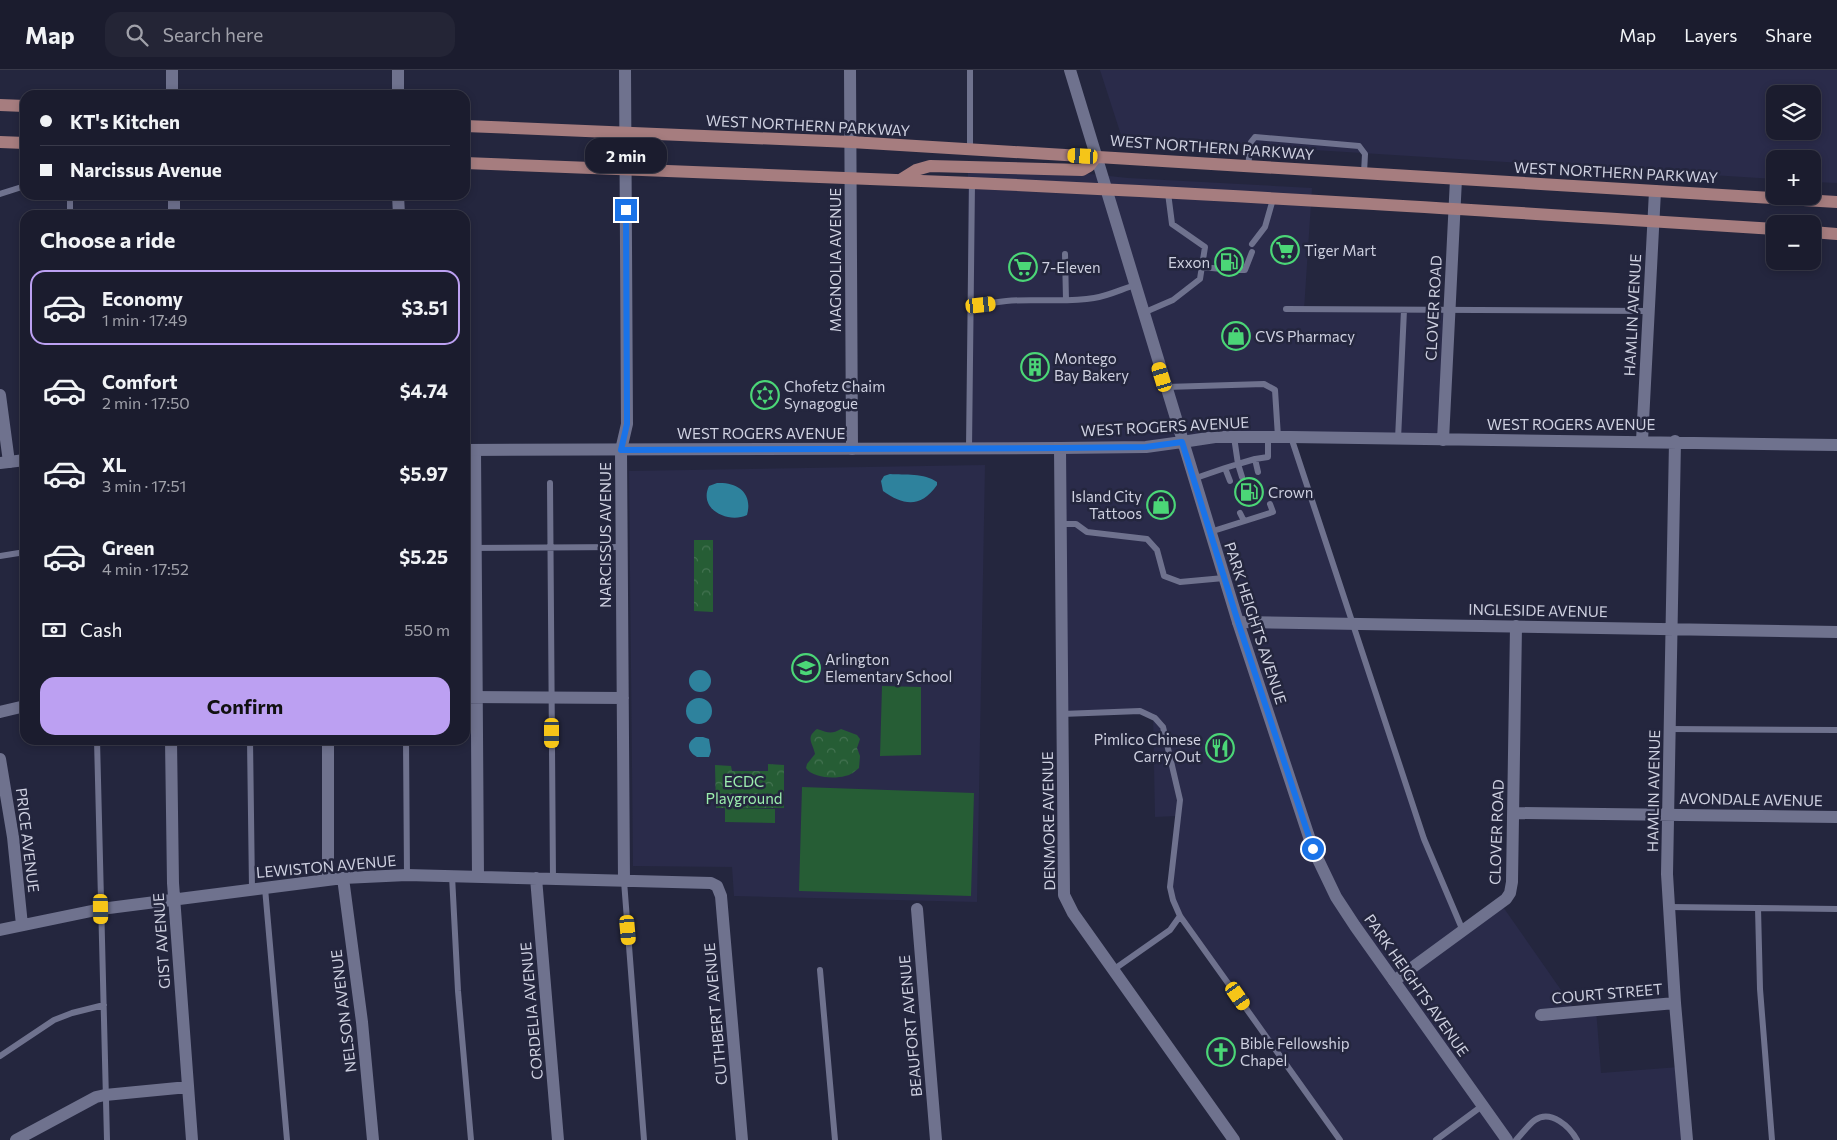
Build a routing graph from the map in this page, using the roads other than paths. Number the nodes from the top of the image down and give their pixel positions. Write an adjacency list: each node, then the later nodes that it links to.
1 (172, 70): 7 (street)
2 (398, 70): 8 (street)
3 (625, 70): 12 (street, NARCISSUS AVENUE)
4 (850, 70): 14 (street, MAGNOLIA AVENUE)
5 (970, 70): 16 (lane)
6 (1070, 70): 17 (street, PARK HEIGHTS AVENUE)
7 (172, 90)
8 (398, 90)
9 (0, 105): 10 (main road)
10 (20, 106)
11 (470, 126): 12 (main road, WEST NORTHERN PARKWAY)
12 (625, 133): 14 (main road, WEST NORTHERN PARKWAY); 20 (street, NARCISSUS AVENUE)
13 (0, 142): 15 (main road)
14 (851, 142): 16 (main road, WEST NORTHERN PARKWAY); 22 (street, MAGNOLIA AVENUE)
15 (20, 143)
16 (970, 149): 17 (main road, WEST NORTHERN PARKWAY)
17 (1096, 156): 19 (main road, WEST NORTHERN PARKWAY); 24 (main road); 27 (street, PARK HEIGHTS AVENUE)
18 (470, 163): 20 (main road)
19 (1248, 166): 21 (main road, WEST NORTHERN PARKWAY); 21 (lane)
20 (625, 171): 22 (main road); 67 (street, NARCISSUS AVENUE)
21 (1364, 173): 23 (main road, WEST NORTHERN PARKWAY)
22 (851, 178): 24 (main road); 64 (street, MAGNOLIA AVENUE)
23 (1456, 179): 28 (main road, WEST NORTHERN PARKWAY); 33 (street, CLOVER ROAD)
24 (900, 180): 25 (main road)
25 (972, 183): 27 (main road); 47 (lane)
26 (20, 188): 30 (lane)
27 (1105, 190): 29 (main road); 44 (street, PARK HEIGHTS AVENUE)
28 (1655, 191): 32 (main road, WEST NORTHERN PARKWAY); 34 (street, HAMLIN AVENUE)
29 (1168, 193): 31 (main road); 41 (lane)
30 (0, 194)
31 (1273, 199): 33 (main road); 38 (lane)
32 (1837, 202)
33 (1454, 209): 34 (main road); 49 (street, CLOVER ROAD)
34 (1653, 222): 35 (main road); 50 (street, HAMLIN AVENUE)
35 (1766, 229)
36 (1821, 233): 37 (main road)
37 (1837, 234)
38 (1252, 244)
39 (1252, 252): 43 (lane)
40 (1065, 254): 45 (lane)
41 (1202, 267): 42 (lane); 51 (lane)
42 (1222, 269)
43 (1235, 270)
44 (1135, 285): 45 (lane); 51 (street, PARK HEIGHTS AVENUE)
45 (1066, 300): 47 (lane)
46 (1286, 309): 48 (lane)
47 (971, 310): 65 (lane)
48 (1404, 310): 49 (lane); 57 (lane)
49 (1449, 310): 50 (lane); 58 (street, CLOVER ROAD)
50 (1648, 311): 59 (street, HAMLIN AVENUE)
51 (1143, 313): 52 (street, PARK HEIGHTS AVENUE)
52 (1165, 386): 55 (lane); 61 (street, PARK HEIGHTS AVENUE)
53 (0, 395): 70 (street)
54 (1234, 437): 55 (street, WEST ROGERS AVENUE); 61 (street, WEST ROGERS AVENUE); 71 (lane)
55 (1273, 437): 56 (street, WEST ROGERS AVENUE); 68 (lane)
56 (1291, 437): 57 (street, WEST ROGERS AVENUE); 92 (lane)
57 (1398, 439): 58 (street, WEST ROGERS AVENUE)
58 (1443, 440): 59 (street, WEST ROGERS AVENUE)
59 (1642, 441): 60 (street, WEST ROGERS AVENUE)
60 (1675, 441): 62 (street, WEST ROGERS AVENUE); 94 (street, HAMLIN AVENUE)
61 (1182, 442): 63 (street, WEST ROGERS AVENUE); 75 (street, PARK HEIGHTS AVENUE)
62 (1837, 445)
63 (1060, 448): 65 (street, WEST ROGERS AVENUE); 83 (street, DENMORE AVENUE)
64 (852, 449): 65 (street, WEST ROGERS AVENUE); 67 (street, WEST ROGERS AVENUE)
65 (969, 449)
66 (470, 450): 67 (street, WEST ROGERS AVENUE); 86 (street)
67 (621, 450): 85 (street, NARCISSUS AVENUE)
68 (1255, 459): 71 (lane); 73 (lane)
69 (20, 461): 70 (street)
70 (5, 463)
71 (1238, 464): 72 (lane); 74 (lane)
72 (1225, 468): 75 (lane); 76 (lane)
73 (1258, 472)
74 (1242, 476)
75 (1193, 479): 84 (street, PARK HEIGHTS AVENUE)
76 (1230, 481)
77 (550, 483): 87 (lane)
78 (1270, 504): 81 (lane)
79 (1253, 510): 81 (lane)
80 (1240, 513): 82 (lane)
81 (1256, 517): 82 (lane)
82 (1244, 521): 84 (lane)
83 (1060, 524): 90 (lane); 101 (street, DENMORE AVENUE)
84 (1210, 532): 90 (street, PARK HEIGHTS AVENUE)
85 (622, 547): 87 (lane); 98 (street, NARCISSUS AVENUE)
86 (470, 548): 87 (lane); 96 (street)
87 (551, 548): 97 (lane)
88 (20, 553): 89 (lane)
89 (0, 556)
90 (1224, 578): 91 (street, PARK HEIGHTS AVENUE)
91 (1238, 622): 92 (street, INGLESIDE AVENUE); 135 (street, PARK HEIGHTS AVENUE)
92 (1353, 624): 93 (street, INGLESIDE AVENUE); 132 (lane)
93 (1516, 626): 94 (street, INGLESIDE AVENUE); 110 (street, CLOVER ROAD)
94 (1671, 628): 95 (street, INGLESIDE AVENUE); 102 (street, HAMLIN AVENUE)
95 (1837, 632)
96 (471, 697): 97 (street); 115 (street)
97 (552, 697): 98 (street); 118 (lane)
98 (622, 698): 120 (street, NARCISSUS AVENUE)
99 (20, 707): 100 (street)
100 (0, 712)
101 (1062, 714): 129 (lane); 134 (street, DENMORE AVENUE)
102 (1670, 729): 103 (lane); 111 (street, HAMLIN AVENUE)
103 (1837, 730)
104 (97, 745): 126 (lane)
105 (171, 745): 123 (street, GIST AVENUE)
106 (250, 745): 122 (lane)
107 (328, 745): 119 (street)
108 (406, 745): 113 (lane)
109 (0, 759): 130 (street, PRICE AVENUE)
110 (1514, 813): 111 (street, AVONDALE AVENUE); 132 (street, CLOVER ROAD)
111 (1669, 815): 112 (street, AVONDALE AVENUE); 124 (street, HAMLIN AVENUE)
112 (1837, 817)
113 (407, 875): 114 (street, LEWISTON AVENUE); 116 (street, LEWISTON AVENUE)
114 (452, 876): 115 (street, LEWISTON AVENUE); 148 (lane)
115 (478, 877): 117 (street, LEWISTON AVENUE)
116 (343, 878): 119 (street, LEWISTON AVENUE); 147 (street, NELSON AVENUE)
117 (536, 878): 118 (street, LEWISTON AVENUE); 149 (street, CORDELIA AVENUE)
118 (553, 879): 120 (street, LEWISTON AVENUE)
119 (328, 880): 122 (street, LEWISTON AVENUE)
120 (624, 881): 121 (street, LEWISTON AVENUE); 150 (lane)
121 (717, 886): 151 (street, CUTHBERT AVENUE)
122 (259, 889): 123 (street, LEWISTON AVENUE); 146 (lane)
123 (174, 900): 126 (street, LEWISTON AVENUE); 140 (street, GIST AVENUE)
124 (1668, 907): 125 (lane); 136 (street, HAMLIN AVENUE)
125 (1758, 908): 128 (lane); 161 (lane)
126 (101, 909): 130 (street, LEWISTON AVENUE); 137 (lane)
127 (917, 909): 153 (street, BEAUFORT AVENUE)
128 (1837, 909)
129 (1180, 916): 134 (lane); 155 (lane)
130 (22, 925): 131 (street, LEWISTON AVENUE)
131 (0, 930)
132 (1463, 931): 135 (street, CLOVER ROAD)
133 (820, 970): 152 (lane)
134 (1113, 970): 154 (street, DENMORE AVENUE)
135 (1394, 981): 142 (street, PARK HEIGHTS AVENUE)
136 (1675, 1003): 138 (street, COURT STREET); 160 (street, HAMLIN AVENUE)
137 (104, 1005): 139 (lane); 141 (lane)
138 (1541, 1015)
139 (0, 1056)
140 (188, 1087): 141 (street); 145 (street, GIST AVENUE)
141 (105, 1095): 143 (street); 144 (lane)
142 (1482, 1106): 156 (lane); 157 (street, PARK HEIGHTS AVENUE)
143 (16, 1140)
144 (107, 1140)
145 (192, 1140)
146 (287, 1140)
147 (373, 1140)
148 (471, 1140)
149 (558, 1140)
150 (644, 1140)
151 (742, 1140)
152 (835, 1140)
153 (936, 1140)
154 (1234, 1140)
155 (1340, 1140)
156 (1436, 1140)
157 (1506, 1140)
158 (1516, 1140): 159 (lane)
159 (1577, 1140)
160 (1687, 1140)
161 (1772, 1140)

